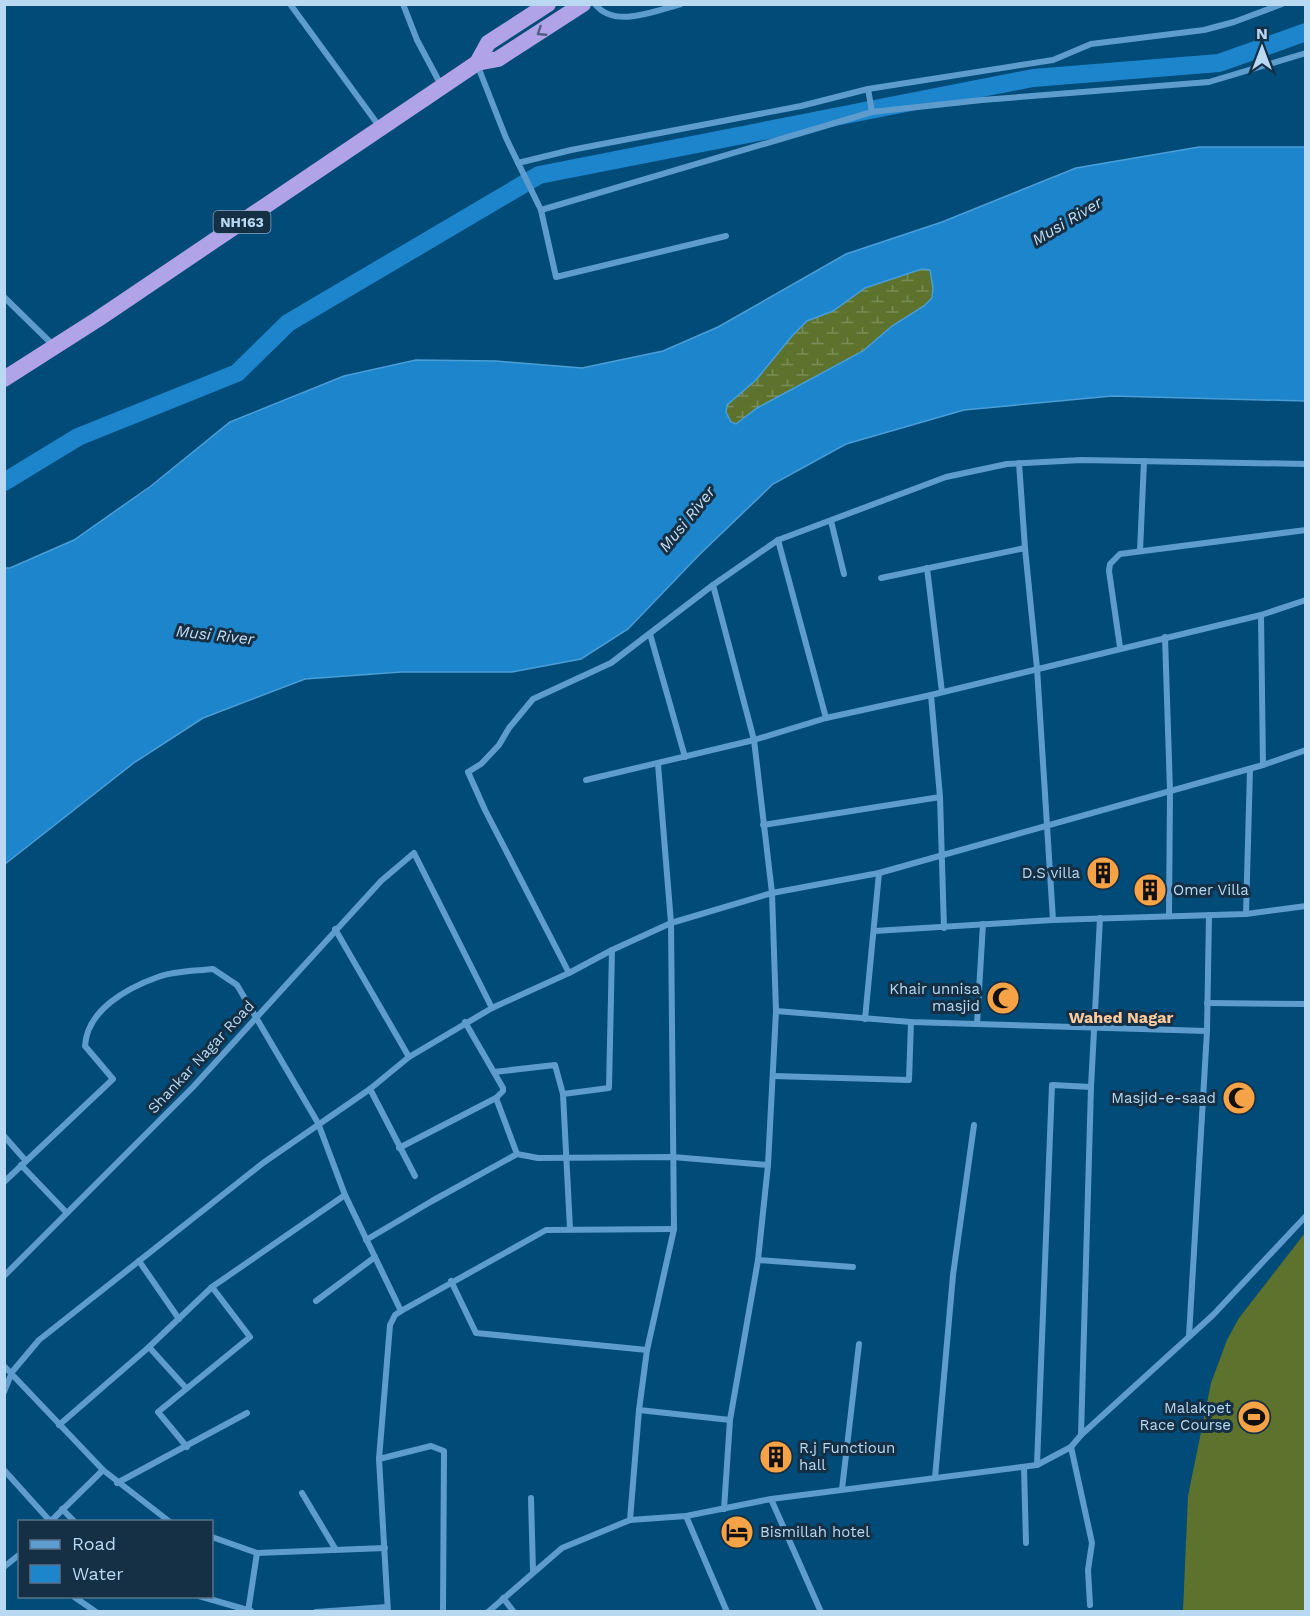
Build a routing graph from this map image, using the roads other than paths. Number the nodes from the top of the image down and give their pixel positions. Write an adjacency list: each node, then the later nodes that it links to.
1 (290, 4): 13 (street)
2 (403, 4): 10 (street)
3 (548, 4): 9 (highway, NH163)
4 (583, 4): 9 (highway, NH163, one-way to 9)
5 (595, 4): 6 (street)
6 (681, 4)
7 (1282, 4): 11 (street)
8 (1305, 53): 12 (street)
9 (477, 63): 10 (highway, NH163); 14 (street)
10 (443, 88): 13 (highway, NH163)
11 (868, 89): 12 (street); 14 (street)
12 (872, 112): 15 (street)
13 (382, 129): 18 (highway, NH163)
14 (518, 163): 15 (street)
15 (541, 210): 16 (street)
16 (726, 236)
17 (4, 297): 18 (street)
18 (55, 347): 19 (highway, NH163)
19 (12, 372)
20 (1144, 461): 21 (street); 22 (street); 27 (street)
21 (1019, 463): 23 (street); 26 (street)
22 (1305, 464)
23 (831, 521): 25 (street); 29 (street)
24 (1305, 530): 27 (street)
25 (778, 540): 31 (street); 40 (street)
26 (1025, 548): 28 (street); 37 (street)
27 (1140, 552): 36 (street)
28 (927, 568): 30 (street); 38 (street)
29 (844, 574)
30 (881, 578)
31 (713, 585): 34 (street); 41 (street)
32 (1305, 600): 33 (street)
33 (1261, 615): 35 (street); 45 (street)
34 (650, 634): 43 (street); 67 (street)
35 (1165, 637): 36 (street); 48 (street)
36 (1120, 647): 37 (street)
37 (1037, 669): 38 (street); 51 (street)
38 (942, 692): 39 (street)
39 (931, 694): 40 (street); 49 (street)
40 (826, 718): 41 (street)
41 (754, 740): 43 (street); 50 (street)
42 (1305, 750): 45 (street)
43 (685, 757): 44 (street)
44 (658, 764): 47 (street); 61 (street)
45 (1263, 765): 46 (street)
46 (1250, 769): 48 (street); 56 (street)
47 (586, 780)
48 (1170, 791): 51 (street); 58 (street)
49 (940, 796): 50 (street); 52 (street)
50 (763, 825): 54 (street)
51 (1049, 826): 52 (street); 60 (street)
52 (942, 854): 53 (street); 63 (street)
53 (879, 873): 54 (street); 65 (street)
54 (772, 893): 61 (street); 71 (street)
55 (1305, 906): 56 (street)
56 (1246, 914): 57 (street)
57 (1209, 915): 58 (street); 68 (street)
58 (1169, 916): 59 (street)
59 (1100, 918): 60 (street); 77 (street)
60 (1053, 920): 62 (street)
61 (671, 923): 66 (street); 92 (street)
62 (983, 924): 63 (street); 76 (street)
63 (944, 928): 65 (street)
64 (335, 929): 70 (street, Shankar Nagar Road); 72 (street, Shankar Nagar Road); 79 (street)
65 (874, 931): 73 (street)
66 (612, 950): 67 (street); 84 (street)
67 (569, 973): 70 (street)
68 (1207, 1003): 69 (street); 78 (street)
69 (1305, 1004)
70 (492, 1008): 74 (street)
71 (776, 1011): 73 (street); 81 (street)
72 (256, 1016): 86 (street); 93 (street); 98 (street, Shankar Nagar Road)
73 (865, 1019): 75 (street)
74 (465, 1022): 79 (street); 80 (street)
75 (911, 1022): 76 (street); 81 (street)
76 (976, 1024): 77 (street)
77 (1095, 1028): 78 (street); 82 (street)
78 (1207, 1030): 113 (street)
79 (409, 1057): 83 (street)
80 (494, 1072): 84 (street); 85 (street)
81 (773, 1076): 94 (street)
82 (1091, 1087): 125 (street); 129 (street)
83 (370, 1089): 86 (street); 89 (street)
84 (563, 1094): 91 (street)
85 (495, 1098): 89 (street); 90 (street)
86 (318, 1124): 97 (street); 105 (street)
87 (974, 1125): 133 (street)
88 (4, 1136): 93 (street)
89 (399, 1148): 95 (street)
90 (517, 1154): 91 (street); 102 (street)
91 (567, 1157): 92 (street); 100 (street)
92 (673, 1157): 94 (street); 101 (street)
93 (23, 1163): 96 (street); 98 (street)
94 (768, 1165): 104 (street)
95 (415, 1176)
96 (4, 1182)
97 (345, 1195): 102 (street); 109 (street)
98 (66, 1212): 107 (street, Shankar Nagar Road)
99 (1305, 1216): 113 (street)
100 (570, 1229): 101 (street); 108 (street)
101 (674, 1229): 116 (street)
102 (366, 1240): 103 (street)
103 (375, 1257): 110 (street); 111 (street)
104 (758, 1260): 106 (street); 123 (street)
105 (139, 1261): 112 (street); 118 (street)
106 (853, 1267)
107 (4, 1276)
108 (451, 1281): 111 (street); 116 (street)
109 (212, 1287): 112 (street); 119 (street)
110 (316, 1301)
111 (401, 1311): 128 (street)
112 (179, 1319): 115 (street)
113 (1189, 1336): 125 (street)
114 (859, 1344): 135 (street)
115 (149, 1347): 119 (street); 124 (street)
116 (647, 1350): 121 (street)
117 (4, 1366): 118 (street)
118 (12, 1372): 120 (street); 124 (street)
119 (186, 1388): 126 (street)
120 (4, 1392)
121 (639, 1410): 123 (street); 146 (street)
122 (247, 1413): 126 (street)
123 (730, 1420): 140 (street)
124 (59, 1425): 132 (street)
125 (1081, 1435): 127 (street)
126 (187, 1447): 134 (street)
127 (1071, 1447): 129 (street); 158 (street)
128 (379, 1459): 149 (street); 163 (street)
129 (1037, 1465): 130 (street)
130 (1024, 1468): 133 (street); 148 (street)
131 (4, 1470): 142 (street)
132 (103, 1470): 134 (street); 139 (street)
133 (935, 1478): 135 (street)
134 (117, 1483): 145 (street)
135 (842, 1489): 138 (street)
136 (302, 1493): 150 (street)
137 (531, 1498): 154 (street)
138 (771, 1499): 140 (street); 167 (street)
139 (62, 1509): 143 (street); 144 (street)
140 (724, 1509): 141 (street)
141 (686, 1516): 146 (street); 166 (street)
142 (49, 1520)
143 (51, 1520)
144 (74, 1520)
145 (169, 1520)
146 (630, 1520): 154 (street)
147 (213, 1537): 151 (street)
148 (1026, 1543)
149 (384, 1548): 150 (street); 159 (street)
150 (336, 1550): 151 (street)
151 (257, 1553): 161 (street)
152 (18, 1558): 153 (street)
153 (4, 1567)
154 (533, 1572): 157 (street)
155 (76, 1598): 160 (street)
156 (207, 1598): 161 (street)
157 (503, 1598): 164 (street); 165 (street)
158 (1090, 1605)
159 (387, 1609): 162 (street)
160 (96, 1611)
161 (249, 1611)
162 (316, 1611)
163 (443, 1611)
164 (488, 1611)
165 (514, 1611)
166 (726, 1611)
167 (821, 1611)

